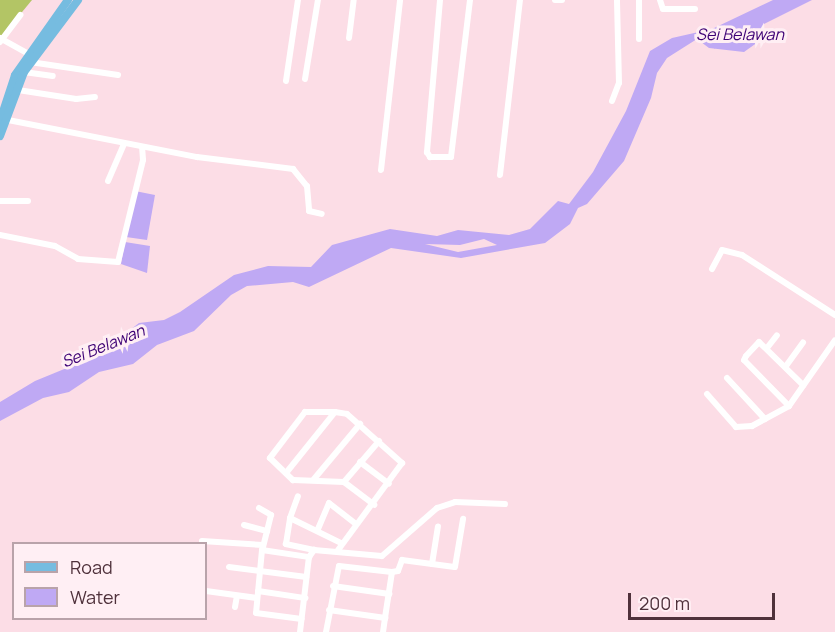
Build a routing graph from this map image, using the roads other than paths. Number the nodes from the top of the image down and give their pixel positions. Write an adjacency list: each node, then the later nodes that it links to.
1 (68, 0): 20 (main road)
2 (78, 0): 20 (main road)
3 (298, 0): 27 (street)
4 (318, 0): 26 (street)
5 (354, 0): 17 (street)
6 (400, 0): 35 (street)
7 (440, 0): 8 (street)
8 (470, 0)
9 (520, 0): 36 (street)
10 (555, 0): 11 (street)
11 (562, 0)
12 (617, 0): 30 (street)
13 (639, 0): 18 (street)
14 (660, 0): 15 (street)
15 (695, 9)
16 (20, 15): 19 (street)
17 (349, 38)
18 (639, 39)
19 (0, 40): 21 (street)
20 (37, 45): 21 (main road); 22 (main road)
21 (27, 53): 31 (main road)
22 (30, 63): 23 (main road); 24 (street)
23 (24, 72): 25 (street); 28 (main road)
24 (118, 75)
25 (53, 76)
26 (305, 79)
27 (286, 81)
28 (18, 90): 29 (street); 31 (main road)
29 (95, 97)
30 (612, 101)
31 (3, 120): 32 (main road); 33 (street)
32 (0, 136)
33 (124, 144): 34 (street); 37 (street)
34 (142, 147): 40 (street); 41 (street)
35 (381, 170)
36 (500, 175)
37 (108, 181)
38 (0, 201): 39 (street)
39 (28, 201)
40 (322, 214)
41 (0, 235)
42 (712, 269): 43 (street)
43 (835, 315)
44 (777, 335): 47 (street)
45 (835, 340): 50 (street)
46 (803, 343): 48 (street)
47 (767, 348): 48 (street); 52 (street)
48 (786, 366): 50 (street)
49 (727, 378): 54 (street)
50 (803, 385): 52 (street)
51 (707, 394): 54 (street)
52 (789, 406): 54 (street)
53 (335, 412): 55 (street); 58 (street); 58 (street)
54 (765, 419)
55 (360, 424): 56 (street); 59 (street)
56 (379, 441): 57 (street); 61 (street)
57 (360, 462): 60 (street); 61 (street)
58 (286, 473): 59 (street)
59 (314, 479): 60 (street)
60 (344, 482): 63 (street)
61 (389, 484): 63 (street)
62 (298, 496): 66 (street)
63 (374, 504): 68 (street)
64 (505, 504): 77 (street)
65 (259, 508): 72 (street)
66 (290, 518): 71 (street); 76 (street)
67 (464, 519): 79 (street)
68 (356, 524): 71 (street); 74 (street)
69 (244, 525): 72 (street)
70 (438, 526): 79 (street)
71 (318, 529): 74 (street)
72 (267, 531): 75 (street)
73 (202, 541): 75 (street)
74 (341, 543): 77 (street)
75 (262, 547): 78 (street); 81 (street)
76 (314, 550): 77 (street); 78 (street)
77 (338, 550)
78 (309, 557): 83 (street)
79 (432, 564): 82 (street)
80 (229, 567): 81 (street)
81 (259, 570): 83 (street); 87 (street)
82 (392, 572): 84 (street); 86 (street)
83 (306, 578): 89 (street)
84 (333, 586): 86 (street); 91 (street)
85 (207, 591): 88 (street)
86 (389, 594): 92 (street)
87 (258, 595): 88 (street); 89 (street); 93 (street)
88 (237, 596): 90 (street)
89 (304, 598): 93 (street)
90 (235, 607)
91 (329, 609): 92 (street); 95 (street)
92 (385, 618): 96 (street)
93 (302, 619): 94 (street)
94 (300, 632)
95 (327, 632)
96 (383, 632)

